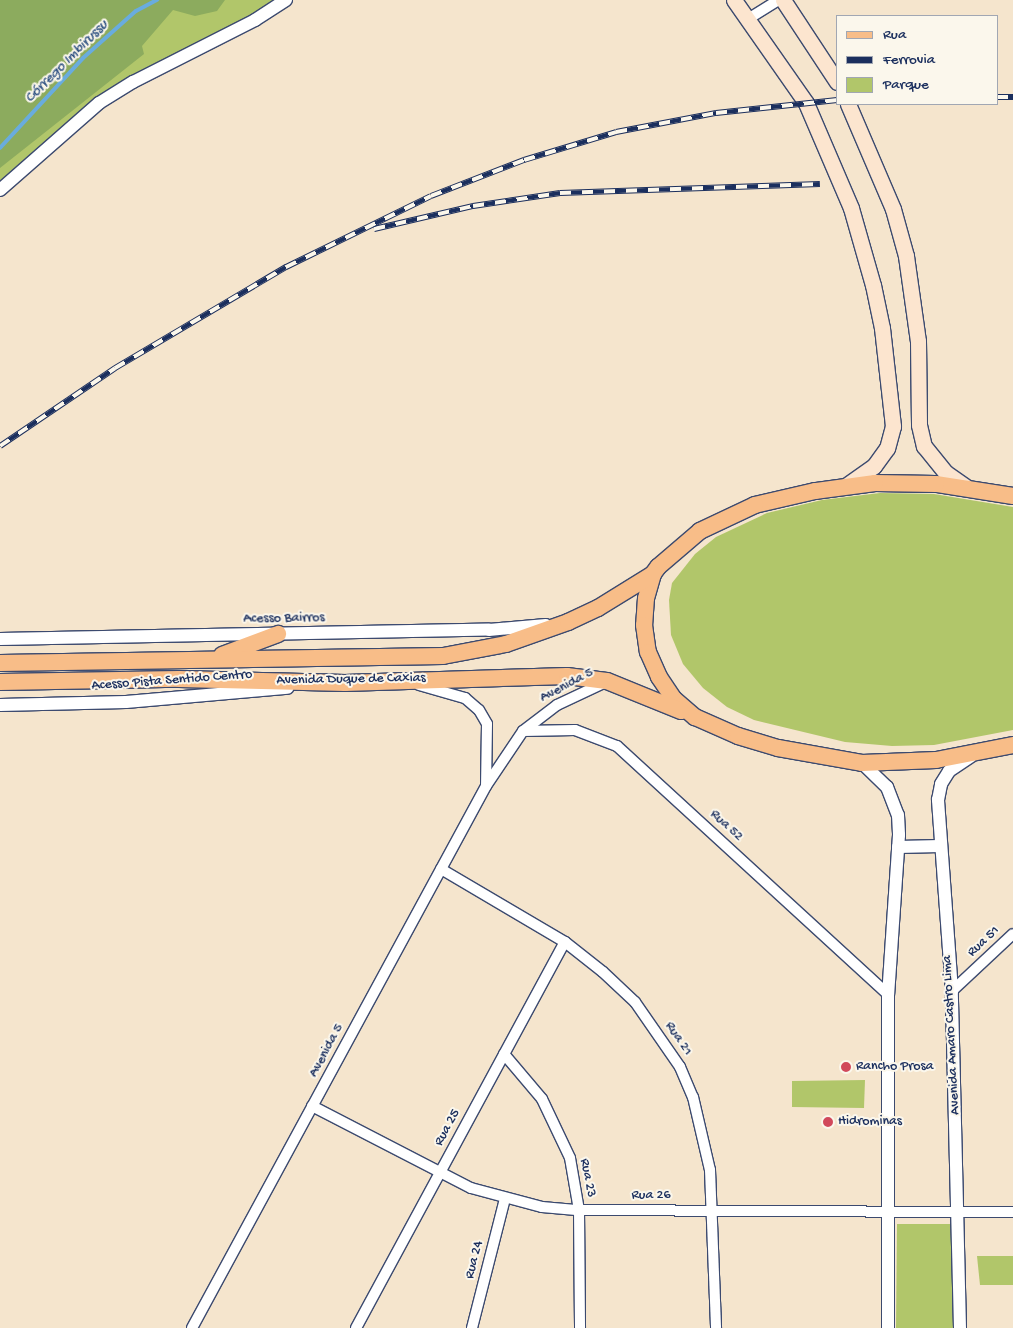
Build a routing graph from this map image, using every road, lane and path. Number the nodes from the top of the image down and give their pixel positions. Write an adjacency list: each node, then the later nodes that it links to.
1 (286, 0): 8 (street)
2 (734, 0): 5 (main road)
3 (778, 0): 5 (street)
4 (783, 0): 6 (main road)
5 (748, 19): 9 (main road)
6 (836, 80)
7 (848, 105): 10 (main road)
8 (0, 190)
9 (845, 486): 10 (main road, Avenida Duque de Caxias); 12 (main road, Avenida Duque de Caxias)
10 (966, 487): 11 (main road, Avenida Duque de Caxias)
11 (1013, 496)
12 (652, 574): 13 (main road, Avenida Duque de Caxias); 23 (main road)
13 (568, 622): 14 (street, Acesso Bairros); 16 (main road, Avenida Duque de Caxias)
14 (278, 634): 15 (street, Acesso Bairros); 16 (main road)
15 (0, 639)
16 (210, 660): 17 (main road, Avenida Duque de Caxias)
17 (0, 663)
18 (399, 680): 19 (main road, Avenida Duque de Caxias); 21 (main road, Avenida Duque de Caxias); 28 (street, Avenida 5)
19 (607, 681): 23 (main road, Avenida Duque de Caxias); 24 (street, Avenida 5)
20 (0, 682): 21 (main road, Avenida Duque de Caxias)
21 (345, 682): 22 (street, Acesso Pista Sentido Centro)
22 (0, 705)
23 (694, 717): 27 (main road, Avenida Duque de Caxias)
24 (523, 732): 28 (street, Avenida 5); 35 (street, Rua 52)
25 (1013, 745): 26 (main road, Avenida Duque de Caxias)
26 (971, 756): 27 (main road, Avenida Duque de Caxias); 29 (street, Avenida Amaro Castro Lima)
27 (862, 763): 30 (street)
28 (486, 786): 31 (street, Avenida 5)
29 (940, 846): 30 (street); 34 (street, Avenida Amaro Castro Lima)
30 (898, 847): 35 (street)
31 (441, 869): 33 (street, Rua 21); 37 (street, Avenida 5)
32 (1013, 934): 34 (street, Rua 51)
33 (564, 942): 36 (street, Rua 25); 40 (street, Rua 21)
34 (952, 991): 44 (street, Avenida Amaro Castro Lima)
35 (888, 994): 43 (street)
36 (504, 1054): 38 (street, Rua 25); 41 (street, Rua 23)
37 (312, 1106): 38 (street, Rua 26); 45 (street, Avenida 5)
38 (439, 1174): 39 (street, Rua 26); 46 (street, Rua 25)
39 (505, 1199): 41 (street, Rua 26); 47 (street, Rua 24)
40 (714, 1209): 41 (street, Rua 26); 43 (street, Rua 26); 49 (street, Rua 21)
41 (579, 1210): 48 (street, Rua 23)
42 (1013, 1212): 44 (street, Rua 26)
43 (887, 1213): 44 (street, Rua 26); 50 (street)
44 (958, 1213): 51 (street, Avenida Amaro Castro Lima)
45 (192, 1328)
46 (356, 1328)
47 (472, 1328)
48 (580, 1328)
49 (716, 1328)
50 (888, 1328)
51 (960, 1328)

